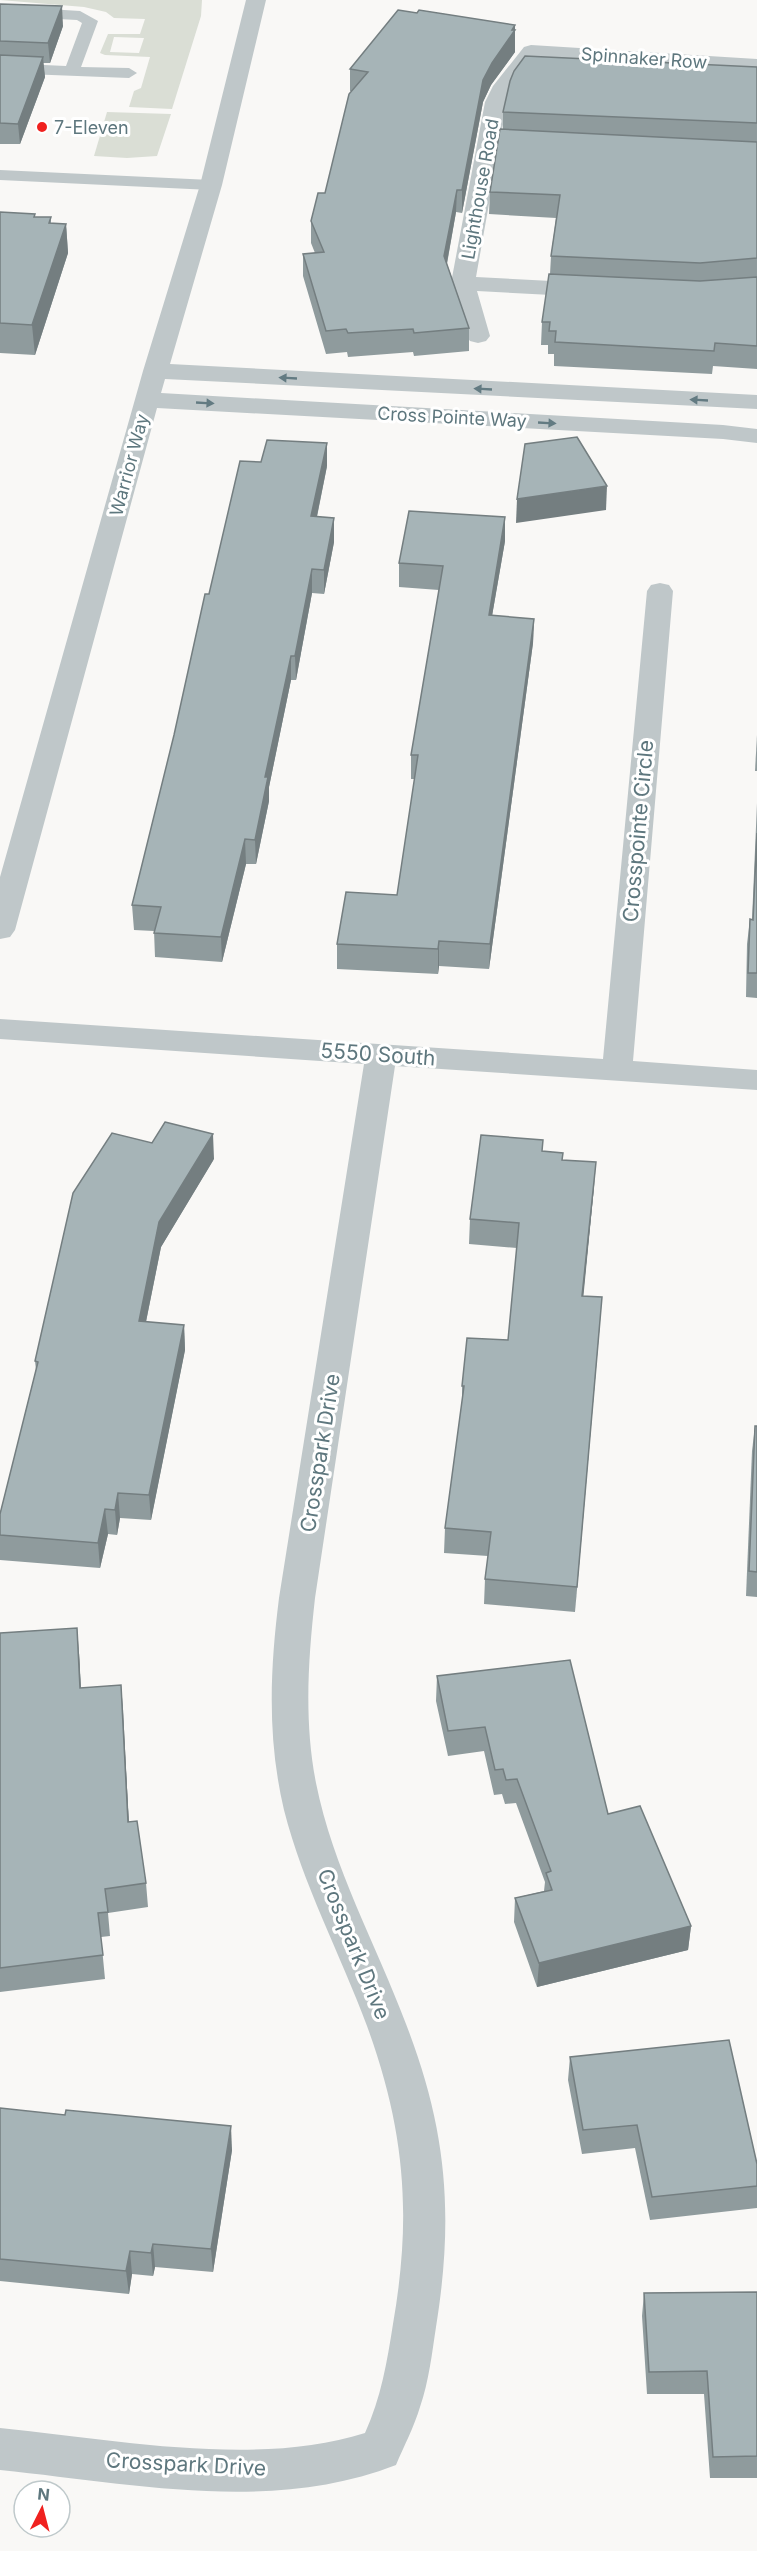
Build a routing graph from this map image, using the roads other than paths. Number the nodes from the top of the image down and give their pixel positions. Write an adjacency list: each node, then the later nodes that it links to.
1 (256, 0): 11 (street, Warrior Way)
2 (0, 11): 6 (lane)
3 (531, 51): 5 (street, Spinnaker Row); 8 (street, Lighthouse Road)
4 (2, 63): 6 (lane)
5 (757, 65)
6 (72, 71): 7 (lane)
7 (129, 73)
8 (488, 142): 9 (street); 12 (street, Lighthouse Road)
9 (511, 143)
10 (0, 175): 11 (lane)
11 (211, 185): 15 (street, Warrior Way)
12 (463, 283): 13 (street); 14 (street, Lighthouse Road)
13 (616, 291)
14 (478, 336)
15 (155, 371): 16 (street, Warrior Way); 17 (street, Cross Pointe Way, one-way to 15)
16 (147, 400): 18 (street, Cross Pointe Way, one-way to 18); 20 (street, Warrior Way)
17 (757, 402)
18 (757, 436)
19 (660, 591): 23 (street, Crosspointe Circle)
20 (0, 930)
21 (0, 1029): 22 (street, 5550 South)
22 (381, 1054): 23 (street, 5550 South); 25 (street, Crosspark Drive)
23 (617, 1070): 24 (street, 5550 South)
24 (757, 1080)
25 (0, 2449)

